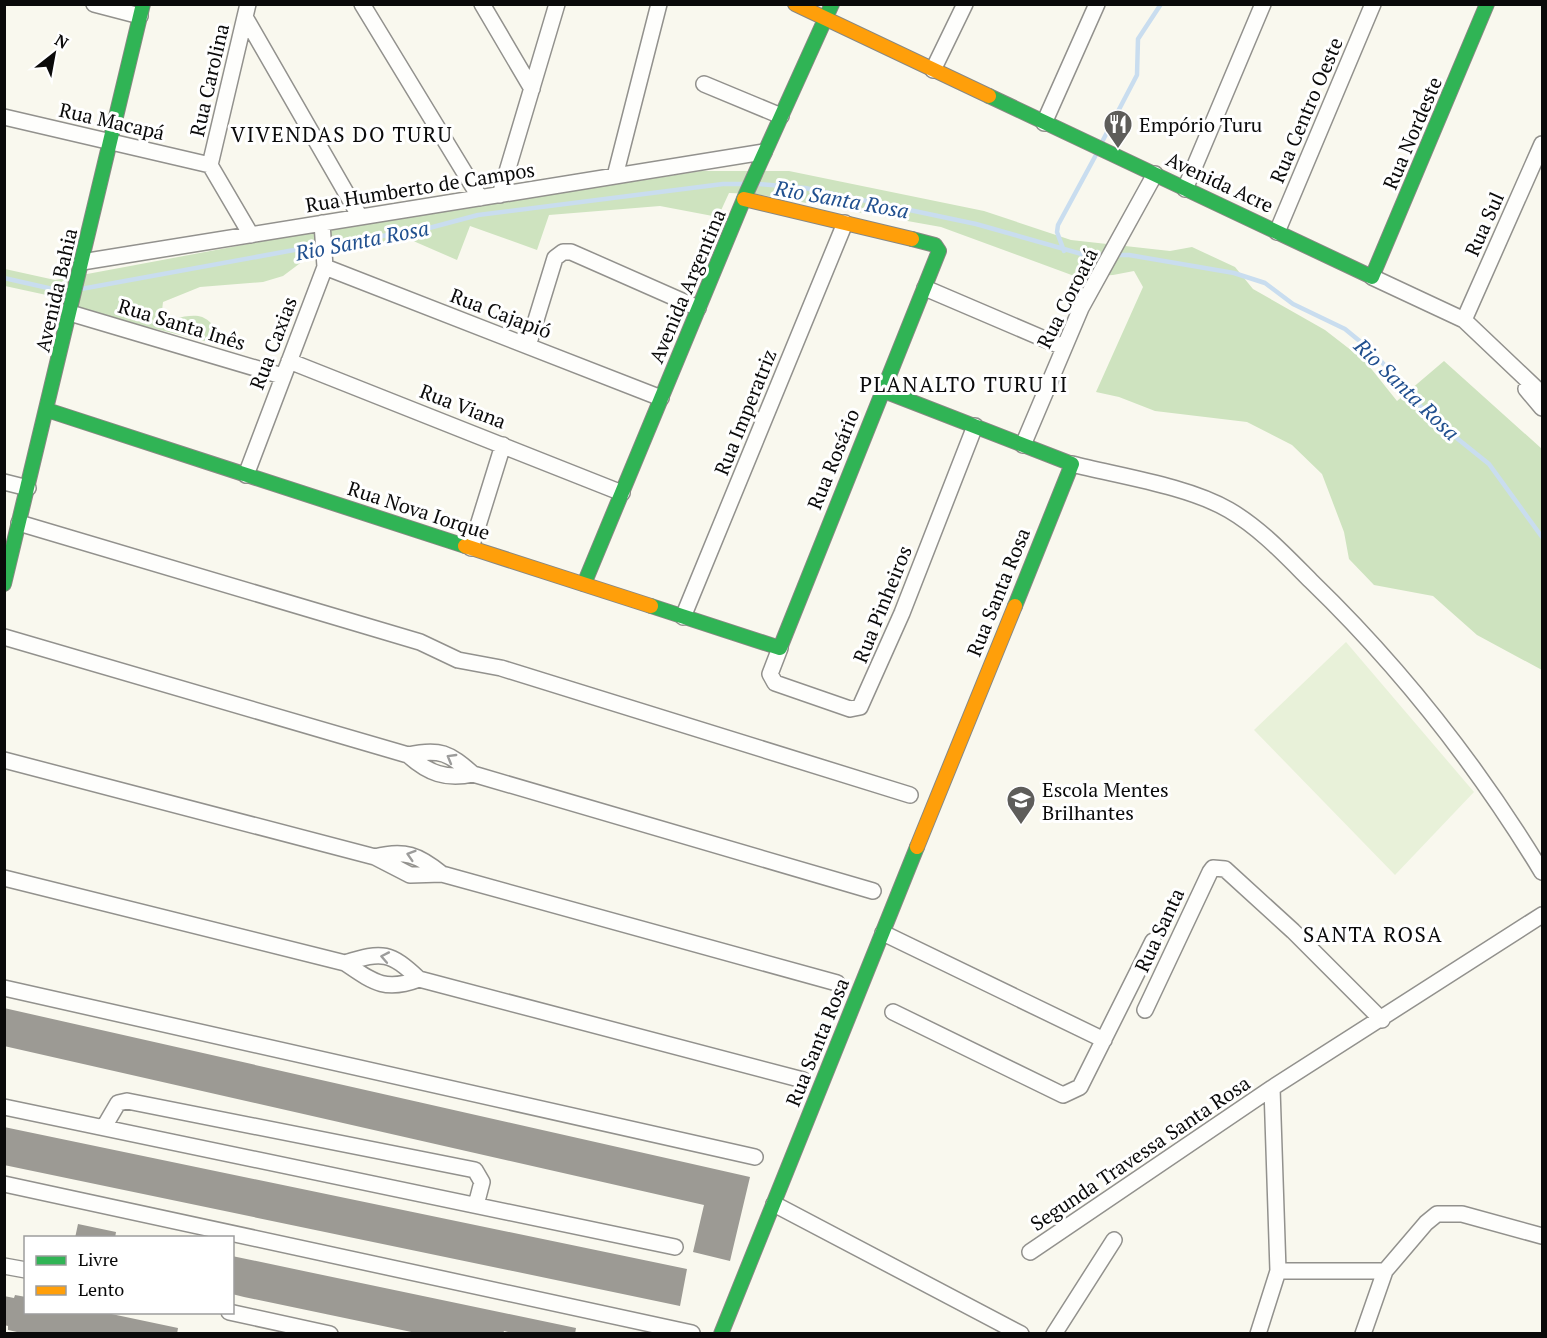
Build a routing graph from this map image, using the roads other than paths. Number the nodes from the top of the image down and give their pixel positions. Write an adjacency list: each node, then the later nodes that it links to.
1 (94, 4): 13 (street)
2 (362, 4): 31 (street)
3 (483, 4): 18 (street)
4 (557, 4): 18 (street)
5 (659, 4): 27 (street)
6 (795, 4): 15 (street, Avenida Acre)
7 (832, 4): 15 (street, Avenida Argentina)
8 (964, 4): 16 (street)
9 (1097, 4): 21 (street)
10 (1263, 4): 28 (street)
11 (1373, 4): 35 (street, Rua Centro Oeste)
12 (1487, 4): 39 (street, Rua Nordeste)
13 (142, 10): 22 (street, Avenida Bahia)
14 (247, 11): 25 (street, Rua Carolina); 32 (street)
15 (825, 18): 16 (street, Avenida Acre); 19 (street, Avenida Argentina)
16 (933, 70): 21 (street, Avenida Acre)
17 (704, 84): 19 (street)
18 (532, 89): 29 (street)
19 (781, 116): 24 (street, Avenida Argentina)
20 (4, 117): 22 (street, Rua Macapá)
21 (1044, 123): 26 (street, Avenida Acre)
22 (111, 142): 25 (street, Rua Macapá); 38 (street, Avenida Bahia)
23 (1542, 144): 43 (street, Rua Sul)
24 (764, 152): 27 (street, Rua Humberto de Campos); 30 (street, Avenida Argentina)
25 (210, 165): 36 (street)
26 (1155, 174): 28 (street, Avenida Acre); 45 (street, Rua Coroatá)
27 (615, 176): 29 (street, Rua Humberto de Campos)
28 (1185, 189): 35 (street, Avenida Acre)
29 (500, 195): 31 (street, Rua Humberto de Campos)
30 (745, 197): 33 (street); 42 (street, Avenida Argentina)
31 (480, 198): 32 (street, Rua Humberto de Campos)
32 (360, 217): 34 (street, Rua Humberto de Campos)
33 (845, 223): 40 (street, Rua Rosário); 65 (street, Rua Imperatriz)
34 (323, 228): 36 (street, Rua Humberto de Campos); 37 (street, Rua Caxias)
35 (1276, 232): 39 (street, Avenida Acre)
36 (251, 235): 38 (street, Rua Humberto de Campos)
37 (325, 263): 44 (street, Rua Cajapió); 46 (street, Rua Caxias)
38 (81, 269): 41 (street, Avenida Bahia)
39 (1372, 277): 43 (street, Avenida Acre)
40 (925, 288): 45 (street); 48 (street, Rua Rosário)
41 (71, 308): 47 (street, Rua Santa Inês); 52 (street, Avenida Bahia)
42 (698, 308): 44 (street); 50 (street, Avenida Argentina)
43 (1464, 320): 49 (street, Avenida Acre); 51 (street, Avenida Acre)
44 (528, 346): 50 (street, Rua Cajapió)
45 (1063, 347): 55 (street, Rua Coroatá)
46 (289, 361): 47 (street, Rua Caxias); 54 (street, Rua Viana)
47 (282, 376): 57 (street, Rua Caxias)
48 (884, 391): 53 (street); 67 (street, Rua Rosário)
49 (1542, 394)
50 (662, 398): 60 (street, Avenida Argentina)
51 (1542, 408)
52 (47, 410): 57 (street, Rua Nova Iorque); 59 (street, Avenida Bahia)
53 (975, 426): 55 (street); 68 (street, Rua Pinheiros)
54 (503, 445): 60 (street, Rua Viana); 62 (street)
55 (1023, 445): 56 (street)
56 (1072, 464): 73 (street); 77 (street, Rua Santa Rosa)
57 (246, 475): 62 (street, Rua Nova Iorque)
58 (4, 482): 59 (street)
59 (28, 488): 61 (street, Avenida Bahia)
60 (622, 493): 64 (street, Avenida Argentina)
61 (25, 524): 63 (street, Avenida Bahia); 72 (street)
62 (471, 548): 64 (street, Rua Nova Iorque)
63 (4, 584)
64 (584, 584): 65 (street, Rua Nova Iorque)
65 (683, 616): 67 (street, Rua Nova Iorque)
66 (4, 638): 69 (street)
67 (780, 648): 68 (street, Rua Rosário)
68 (771, 680)
69 (408, 754): 71 (street); 71 (street, one-way to 69)
70 (4, 760): 81 (street)
71 (473, 774): 75 (street)
72 (910, 795)
73 (1542, 872)
74 (4, 878): 79 (street)
75 (873, 891)
76 (1542, 915): 85 (street, Segunda Travessa Santa Rosa)
77 (883, 933): 86 (street); 93 (street, Rua Santa Rosa)
78 (1153, 942): 86 (street)
79 (345, 963): 80 (street); 80 (street, one-way to 79)
80 (419, 979): 87 (street)
81 (837, 983)
82 (4, 988): 91 (street)
83 (1144, 1010): 85 (street, Rua Santa)
84 (893, 1012): 86 (street)
85 (1382, 1020): 88 (street, Segunda Travessa Santa Rosa)
86 (1104, 1040)
87 (803, 1080)
88 (1272, 1088): 98 (street, Segunda Travessa Santa Rosa); 101 (street, Segunda Travessa Santa Rosa)
89 (4, 1107): 90 (street)
90 (104, 1127): 94 (street); 94 (street)
91 (755, 1157)
92 (9, 1185): 104 (street)
93 (774, 1204): 106 (street, Rua Santa Rosa); 107 (street)
94 (476, 1205): 97 (street)
95 (1542, 1236): 102 (street)
96 (1114, 1240): 108 (street)
97 (675, 1247)
98 (1030, 1252)
99 (4, 1266): 100 (street)
100 (24, 1270)
101 (1278, 1271): 102 (street); 109 (street, Segunda Travessa Santa Rosa)
102 (1384, 1271): 110 (street)
103 (234, 1313): 105 (street)
104 (692, 1333)
105 (330, 1334)
106 (722, 1334)
107 (1021, 1334)
108 (1054, 1334)
109 (1258, 1334)
110 (1363, 1334)

